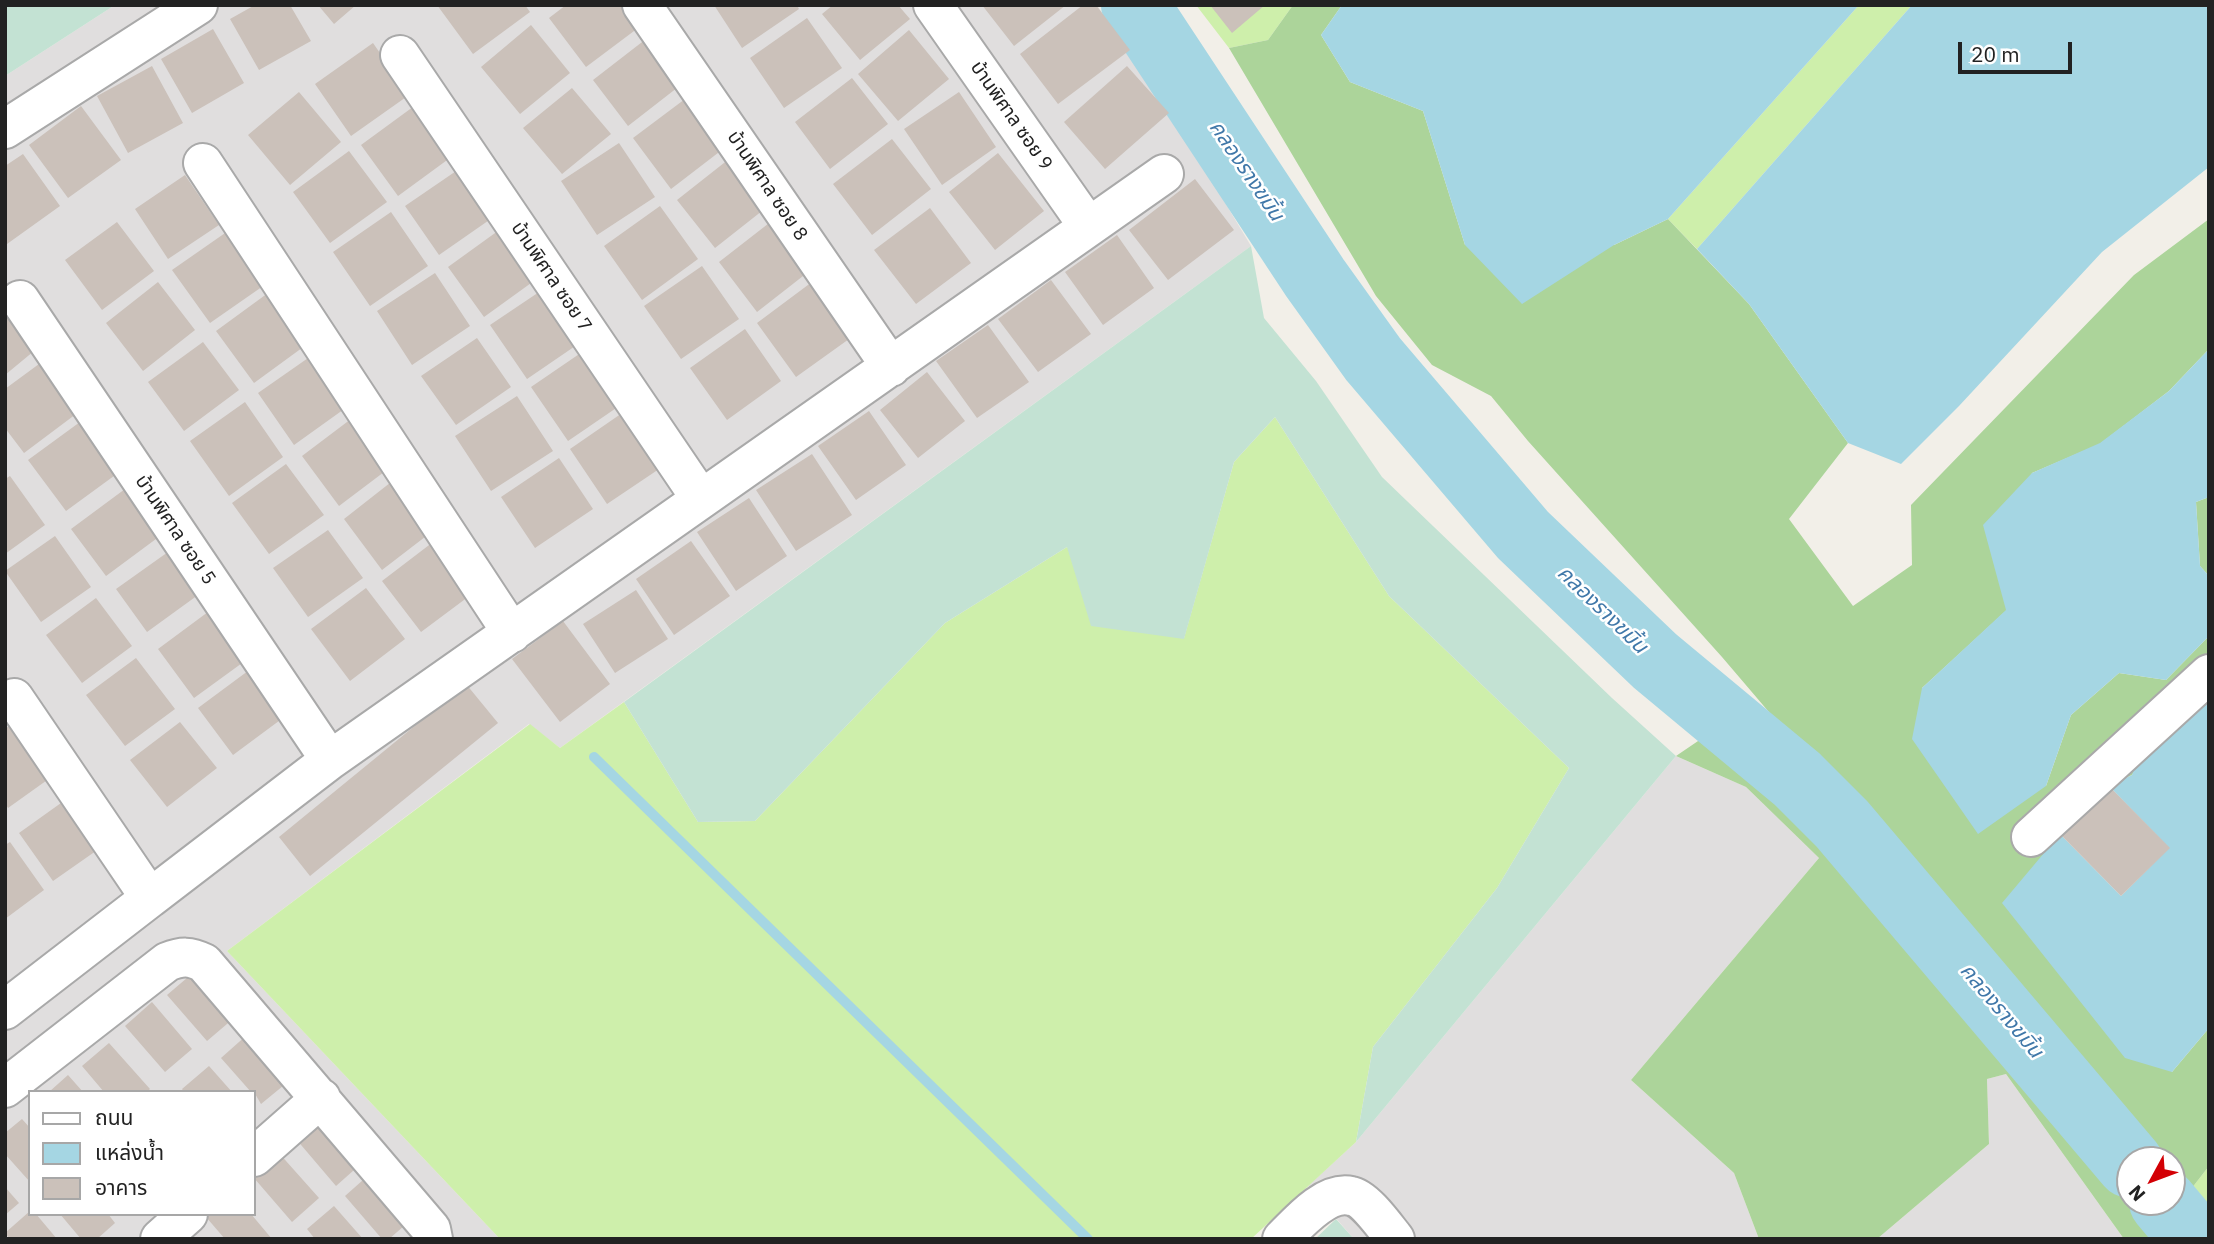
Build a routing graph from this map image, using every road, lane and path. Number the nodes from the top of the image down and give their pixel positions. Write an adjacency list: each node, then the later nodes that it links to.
1 (198, 5): 5 (street)
2 (642, 5): 10 (street, บ้านพิศาล ซอย 8)
3 (933, 5): 8 (street, บ้านพิศาล ซอย 9)
4 (400, 55): 11 (street, บ้านพิศาล ซอย 7)
5 (5, 129)
6 (203, 163): 12 (street)
7 (1164, 173): 8 (street)
8 (1088, 226): 10 (street)
9 (20, 300): 15 (street, บ้านพิศาล ซอย 5)
10 (891, 367): 11 (street)
11 (701, 499): 12 (street)
12 (512, 633): 15 (street)
13 (2209, 674): 16 (street)
14 (8, 695): 17 (street)
15 (330, 760): 17 (street)
16 (2031, 837)
17 (150, 898): 18 (street)
18 (5, 1010)
19 (5, 1088): 20 (street)
20 (321, 1098): 21 (street); 24 (street)
21 (256, 1155)
22 (186, 1216): 23 (street)
23 (160, 1239)
24 (433, 1239)
25 (1282, 1239): 26 (street)
26 (1395, 1239)

